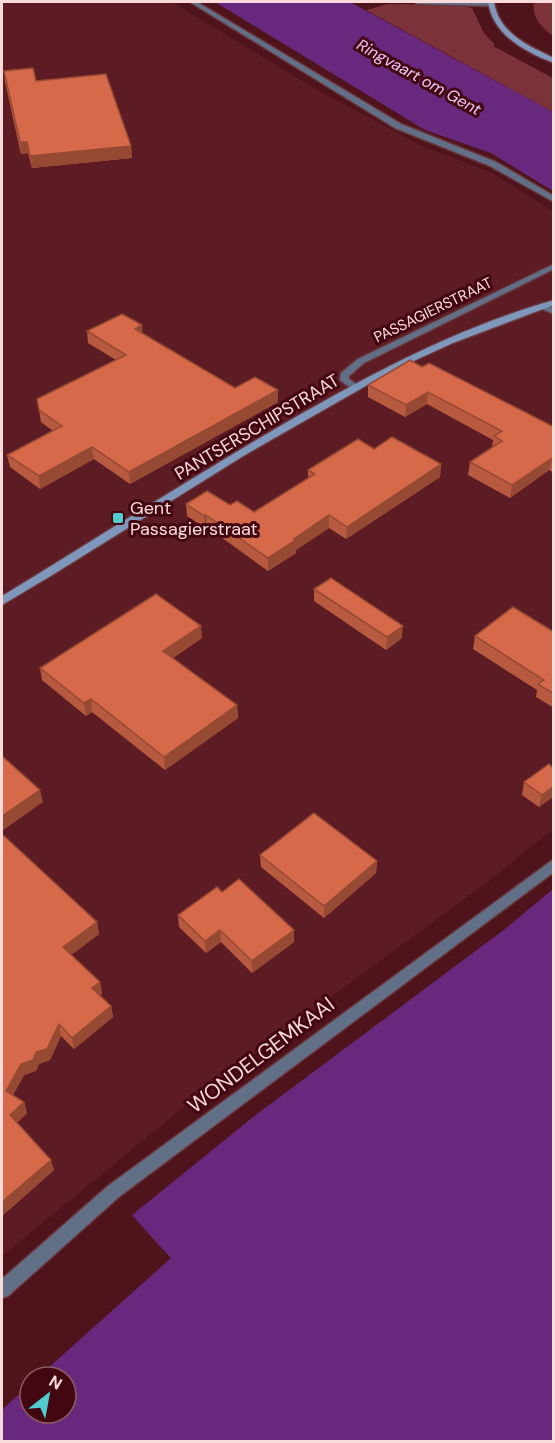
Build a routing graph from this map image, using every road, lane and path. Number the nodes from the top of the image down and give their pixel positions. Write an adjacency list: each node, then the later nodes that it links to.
1 (192, 2): 5 (street)
2 (417, 2): 3 (street)
3 (491, 3): 4 (main road)
4 (554, 62)
5 (554, 200)
6 (554, 266): 10 (street, PASSAGIERSTRAAT)
7 (554, 302): 8 (main road)
8 (542, 306): 9 (street); 10 (main road, PANTSERSCHIPSTRAAT)
9 (554, 312)
10 (356, 387): 11 (main road, PANTSERSCHIPSTRAAT)
11 (2, 601)
12 (554, 864): 13 (street, WONDELGEMKAAI)
13 (2, 1290)

